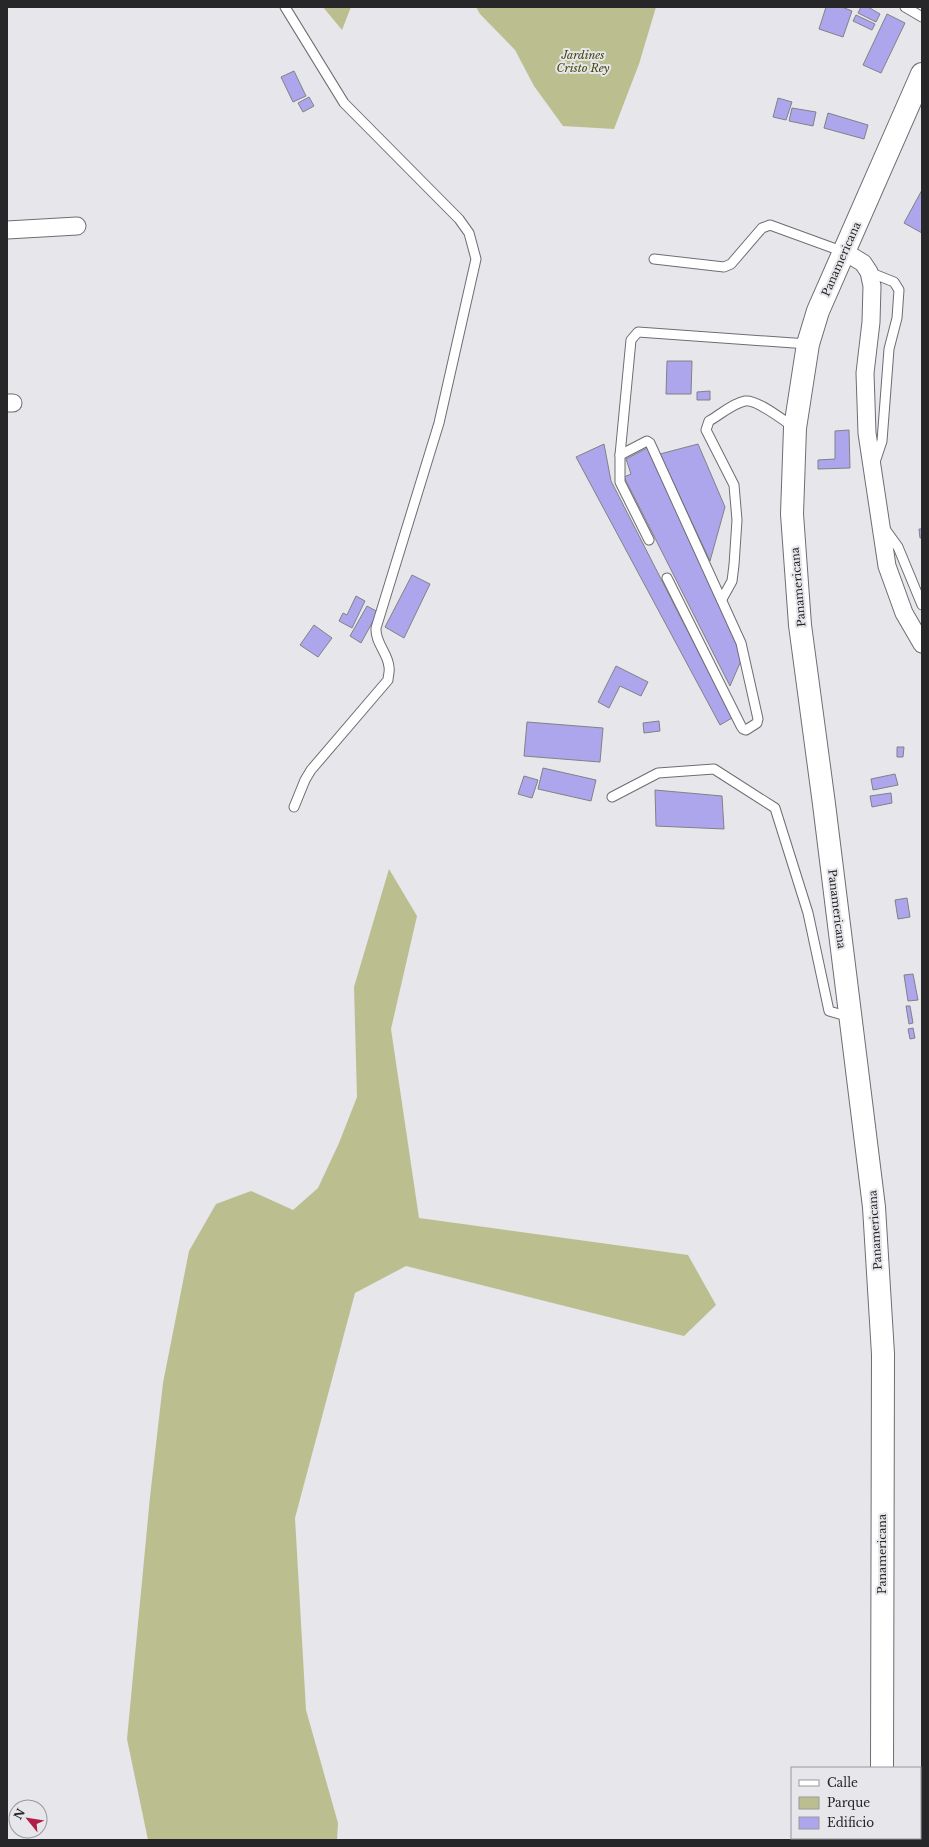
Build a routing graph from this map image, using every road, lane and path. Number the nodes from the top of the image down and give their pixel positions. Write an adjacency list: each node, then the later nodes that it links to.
1 (286, 7): 21 (lane)
2 (905, 7): 3 (lane)
3 (922, 17)
4 (922, 74): 7 (main road, Panamericana)
5 (76, 226): 6 (street)
6 (7, 230)
7 (845, 252): 8 (lane); 9 (street); 10 (main road, Panamericana)
8 (654, 259)
9 (869, 272): 13 (street); 13 (lane)
10 (808, 344): 11 (main road, Panamericana); 12 (lane)
11 (795, 428): 17 (lane); 22 (main road, Panamericana)
12 (620, 455): 15 (lane); 17 (lane)
13 (872, 468): 14 (street)
14 (880, 521): 18 (lane); 19 (street)
15 (649, 540)
16 (667, 578): 17 (lane)
17 (722, 599)
18 (922, 605)
19 (922, 644)
20 (612, 797): 22 (lane)
21 (294, 807)
22 (851, 1017): 23 (main road, Panamericana)
23 (882, 1767)

